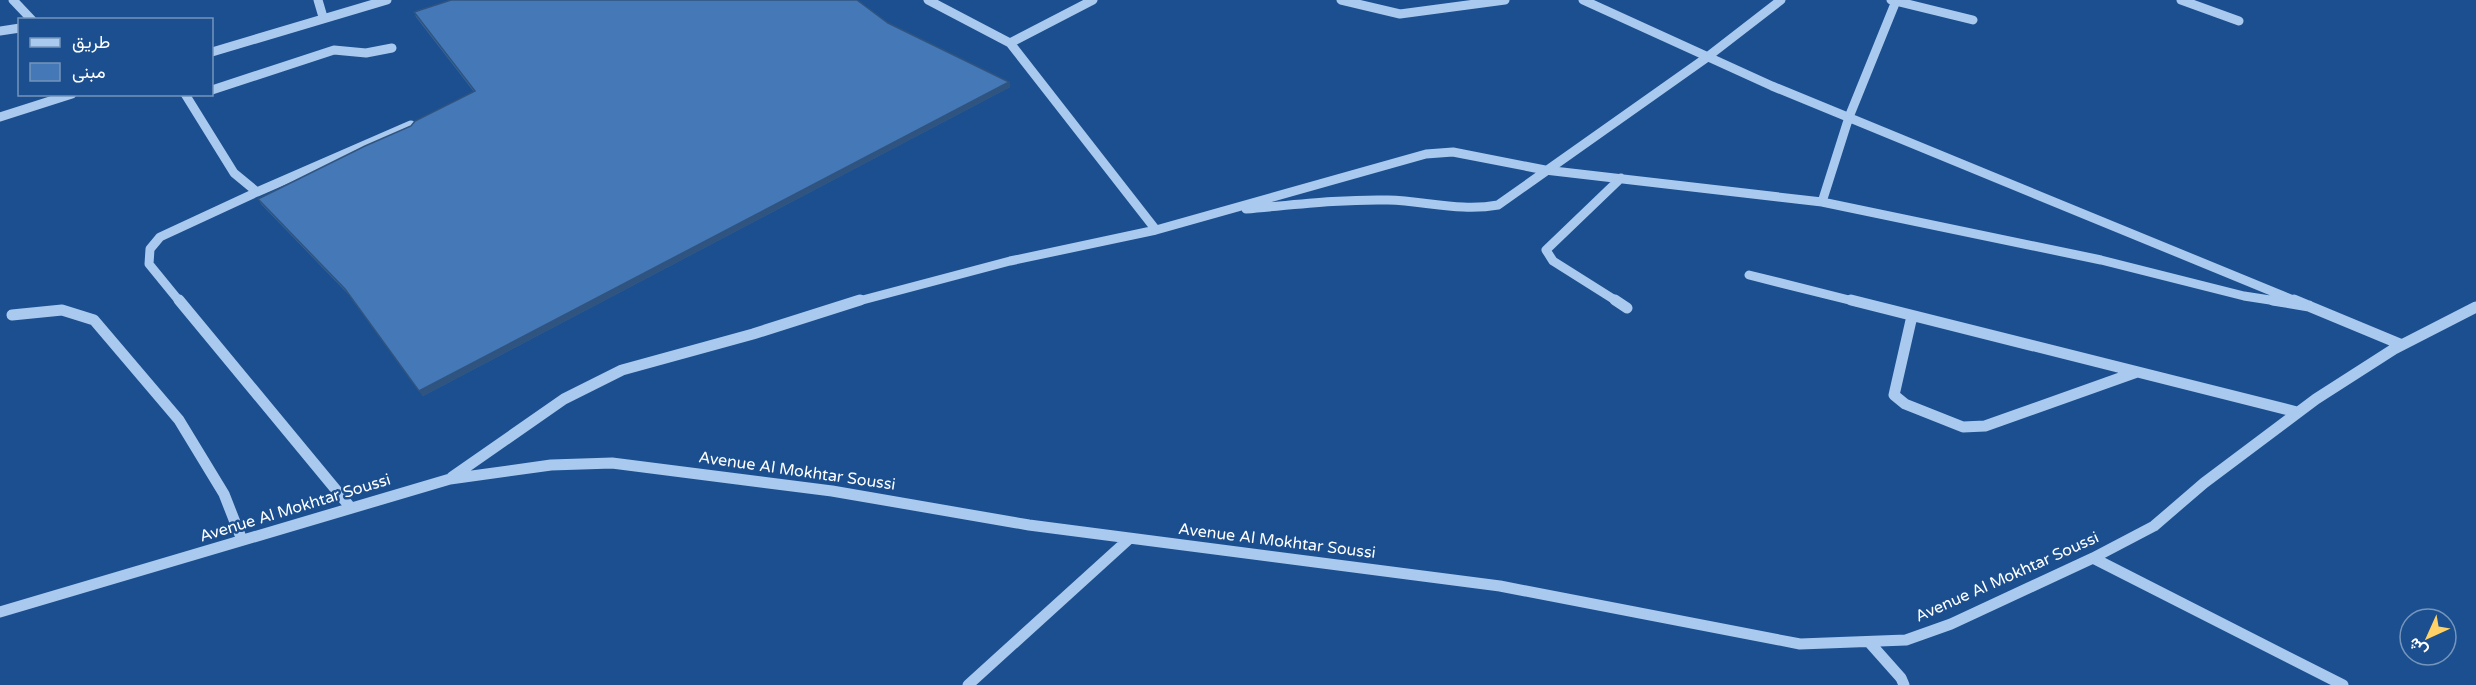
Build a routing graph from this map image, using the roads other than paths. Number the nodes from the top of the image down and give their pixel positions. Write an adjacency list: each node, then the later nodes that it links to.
1 (14, 0): 16 (street)
2 (318, 0): 15 (street)
3 (387, 0): 15 (street)
4 (928, 0): 21 (street)
5 (1093, 0): 21 (street)
6 (1341, 0): 13 (street)
7 (1505, 0): 13 (street)
8 (1583, 0): 24 (street)
9 (1781, 0): 24 (street)
10 (1944, 0): 14 (street)
11 (2181, 0): 18 (street)
12 (1894, 1): 14 (street); 29 (street)
13 (1470, 2)
14 (1937, 11): 17 (street)
15 (323, 17): 23 (street)
16 (30, 18)
17 (1974, 21)
18 (2239, 21)
19 (18, 28): 20 (street)
20 (0, 31)
21 (1010, 43): 36 (street)
22 (392, 48): 25 (street)
23 (213, 52)
24 (1706, 58): 29 (street); 31 (street)
25 (213, 90)
26 (66, 96): 28 (street)
27 (190, 96): 33 (street)
28 (0, 117)
29 (1849, 117): 34 (street); 38 (street)
30 (411, 125): 33 (street)
31 (1545, 170): 32 (street); 35 (street); 35 (street)
32 (1621, 178): 34 (street); 40 (street)
33 (257, 192): 47 (street)
34 (1822, 202): 38 (street)
35 (1221, 210): 36 (street)
36 (1156, 230): 46 (street)
37 (1749, 275): 42 (street)
38 (2308, 306): 43 (street)
39 (2476, 307): 43 (street, Avenue Al Mokhtar Soussi)
40 (1627, 308)
41 (12, 315): 49 (street)
42 (1912, 316): 44 (street); 44 (street)
43 (2400, 344): 45 (street, Avenue Al Mokhtar Soussi)
44 (2137, 372): 45 (street)
45 (2297, 412): 50 (street, Avenue Al Mokhtar Soussi)
46 (450, 479): 47 (street, Avenue Al Mokhtar Soussi); 48 (street, Avenue Al Mokhtar Soussi)
47 (351, 508): 49 (street, Avenue Al Mokhtar Soussi)
48 (1129, 539): 52 (street, Avenue Al Mokhtar Soussi); 53 (street)
49 (242, 540): 51 (street, Avenue Al Mokhtar Soussi)
50 (2093, 558): 52 (street, Avenue Al Mokhtar Soussi); 55 (street)
51 (0, 612)
52 (1869, 642): 54 (street)
53 (968, 685)
54 (1904, 685)
55 (2343, 685)

